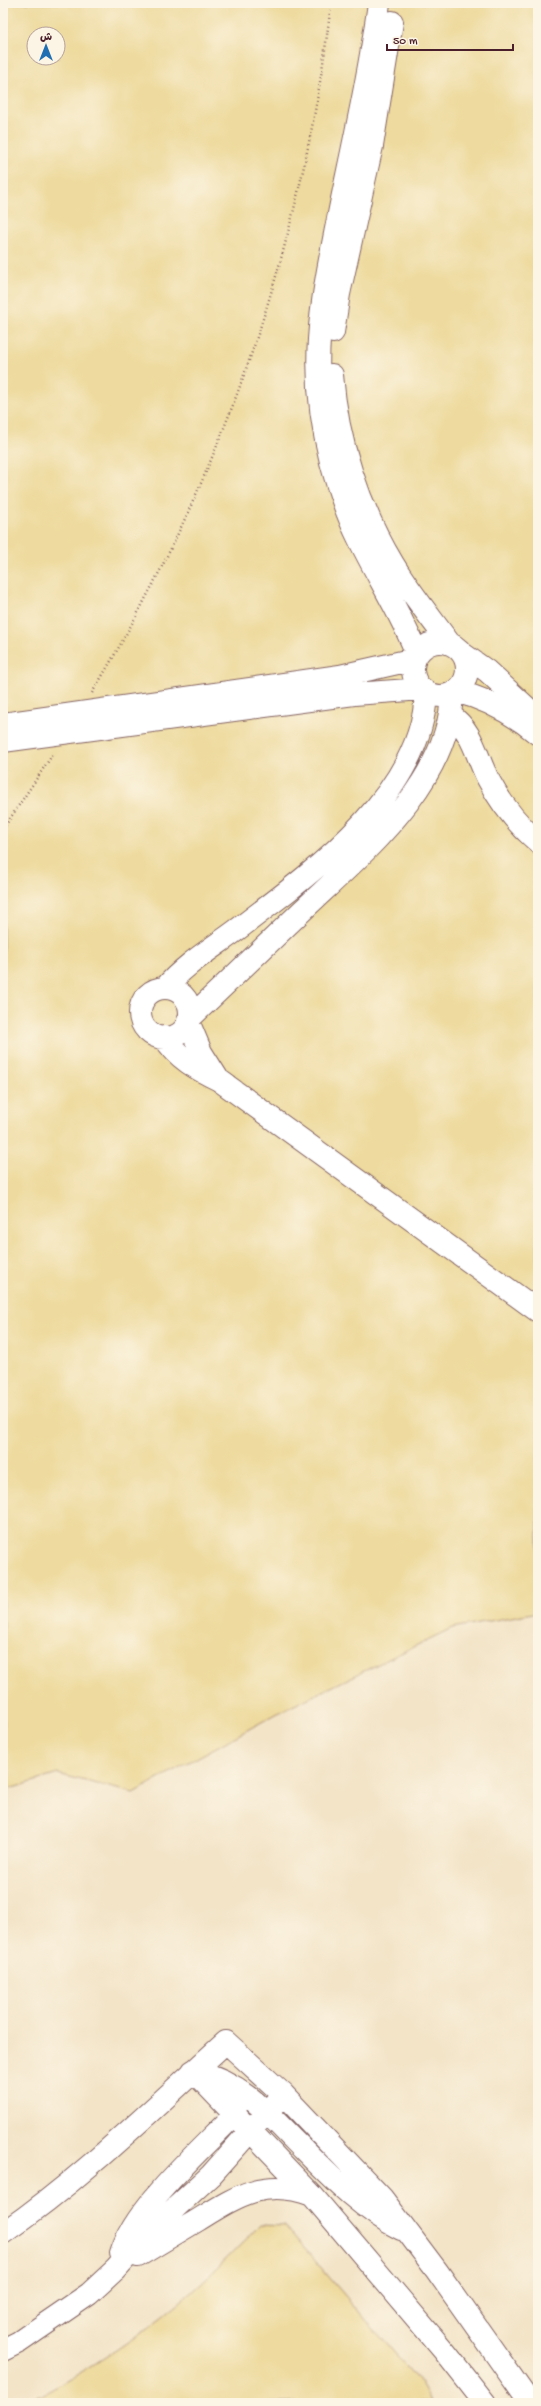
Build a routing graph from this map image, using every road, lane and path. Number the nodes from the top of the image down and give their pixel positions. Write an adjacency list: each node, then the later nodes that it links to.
1 (331, 3): 10 (path)
2 (379, 3): 5 (street)
3 (394, 3): 4 (street)
4 (457, 649): 5 (street); 7 (street); 9 (street)
5 (416, 656): 6 (street); 10 (street)
6 (424, 691): 7 (street); 10 (street); 16 (street)
7 (454, 692): 8 (street); 12 (street)
8 (451, 716): 15 (street); 17 (street)
9 (538, 718)
10 (73, 723): 11 (street); 13 (street); 14 (path)
11 (3, 724)
12 (538, 734)
13 (3, 741)
14 (3, 828)
15 (538, 842)
16 (165, 988): 17 (street); 18 (street)
17 (189, 1020): 18 (street); 19 (street)
18 (164, 1037): 19 (street)
19 (219, 1080): 20 (street)
20 (538, 1311)
21 (226, 2042): 22 (street); 23 (street); 24 (street)
22 (244, 2059): 24 (street); 25 (street)
23 (194, 2071): 24 (street); 27 (street); 30 (street)
24 (241, 2091): 26 (street); 27 (street); 28 (street)
25 (283, 2094): 26 (street); 31 (street)
26 (267, 2112): 28 (street); 31 (street)
27 (235, 2114): 28 (street); 32 (street)
28 (252, 2131): 29 (street); 32 (street)
29 (312, 2195): 32 (street); 34 (street)
30 (3, 2233)
31 (410, 2234): 35 (street)
32 (116, 2269): 33 (street)
33 (3, 2350)
34 (485, 2403)
35 (530, 2403)

